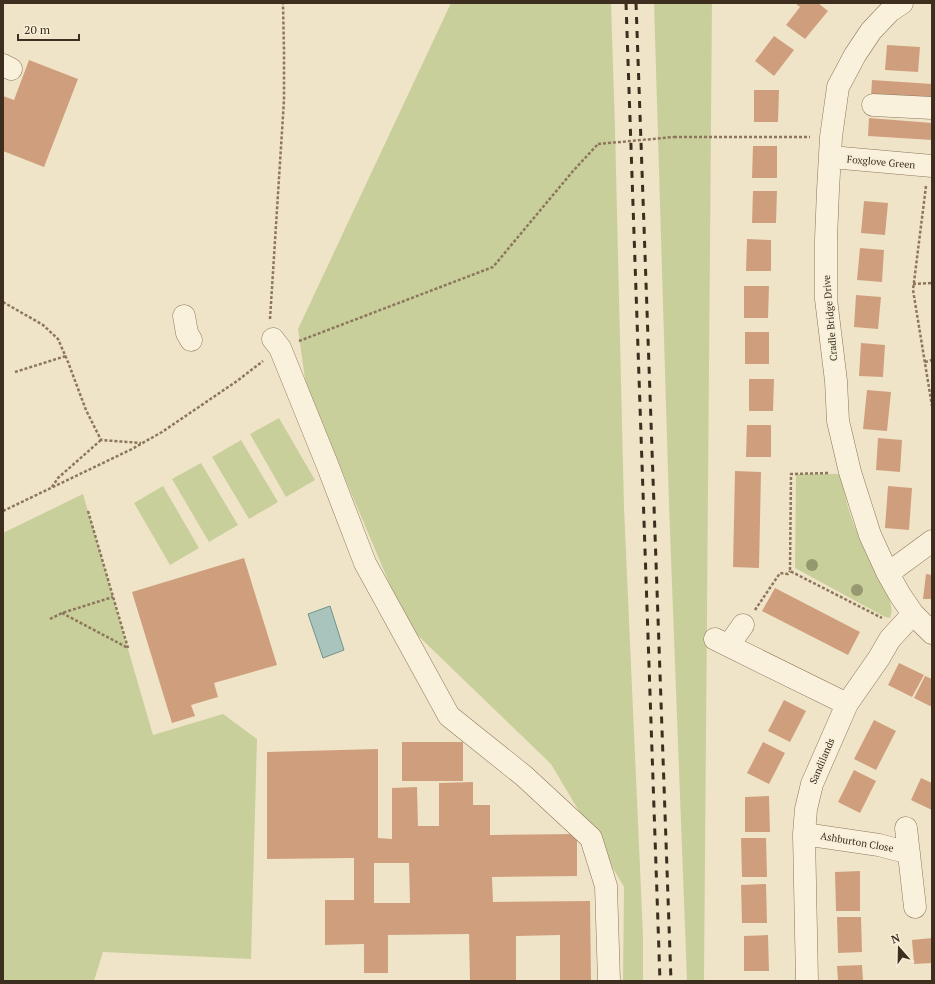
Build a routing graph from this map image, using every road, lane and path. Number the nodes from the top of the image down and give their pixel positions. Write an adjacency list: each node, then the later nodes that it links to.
1 (902, 3): 5 (street, Cradle Bridge Drive)
2 (283, 4): 13 (path)
3 (873, 105): 4 (street)
4 (932, 108)
5 (831, 137): 6 (street, Cradle Bridge Drive); 13 (path, bridge)
6 (830, 159): 7 (street, Foxglove Green); 21 (street, Cradle Bridge Drive)
7 (930, 166): 9 (path)
8 (932, 283): 9 (path)
9 (914, 284): 16 (path)
10 (3, 302): 14 (path)
11 (184, 316): 12 (street)
12 (191, 340)
13 (276, 343): 20 (path); 39 (street)
14 (66, 356): 17 (path); 19 (path)
15 (932, 360): 16 (path)
16 (925, 362): 18 (path)
17 (15, 372)
18 (932, 406)
19 (101, 440): 20 (path); 22 (path)
20 (142, 443): 22 (path)
21 (850, 472): 26 (path); 27 (street, Cradle Bridge Drive)
22 (52, 487): 23 (path)
23 (3, 511)
24 (88, 511): 28 (path)
25 (932, 541): 27 (street)
26 (790, 571): 31 (path); 32 (path)
27 (887, 572): 31 (street, Cradle Bridge Drive)
28 (113, 597): 29 (path); 29 (path)
29 (62, 613): 30 (path)
30 (50, 619)
31 (906, 621): 33 (street, Cradle Bridge Drive); 34 (street, Sandilands)
32 (743, 625): 34 (street)
33 (932, 633)
34 (847, 704): 36 (street, Sandilands)
35 (906, 828): 37 (street, Ashburton Close)
36 (804, 834): 37 (street, Ashburton Close); 40 (street, Sandilands)
37 (909, 853): 38 (street, Ashburton Close)
38 (915, 907)
39 (609, 981)
40 (807, 981)

